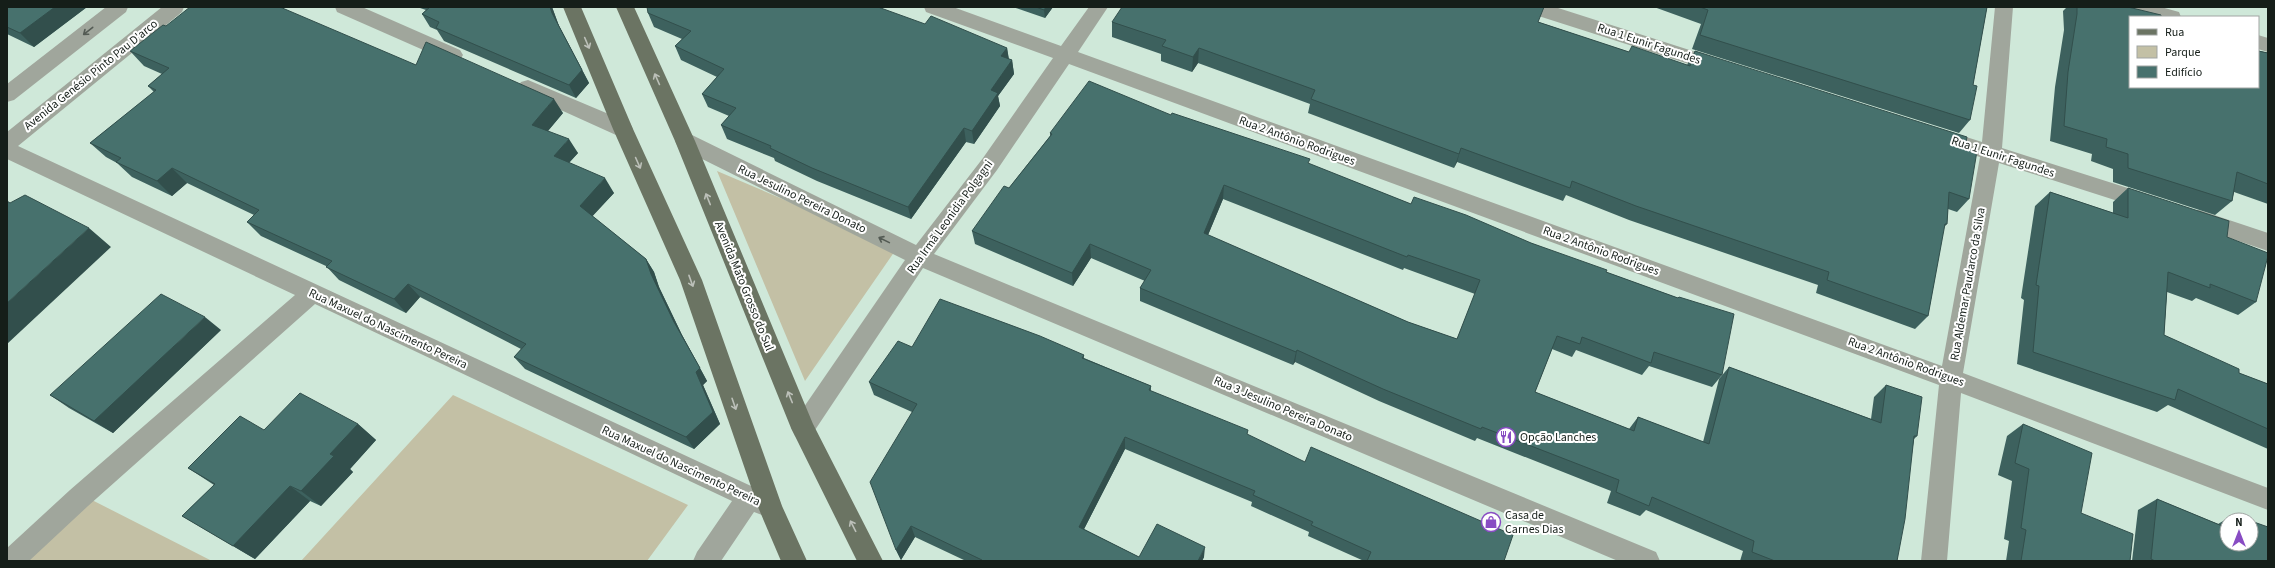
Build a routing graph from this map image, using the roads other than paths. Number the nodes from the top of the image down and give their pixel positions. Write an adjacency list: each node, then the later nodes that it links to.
1 (119, 7): 16 (street, one-way to 16)
2 (175, 7): 20 (street, Avenida Genésio Pinto Pau D'arco)
3 (344, 7): 13 (street)
4 (572, 7): 17 (main road, one-way to 17)
5 (625, 7): 19 (main road, Avenida Mato Grosso do Sul, one-way to 5)
6 (933, 7): 12 (street, Rua 2 Antônio Rodrigues)
7 (1099, 7): 12 (street, Rua Irmã Leonidia Polgagni)
8 (1533, 7): 14 (street, Rua 1 Eunir Fagundes)
9 (2004, 7): 22 (street, Rua Aldemar Paudarco da Silva)
10 (2138, 7): 11 (street)
11 (2169, 16)
12 (1065, 56): 24 (street, Rua Irmã Leonidia Polgagni); 26 (street, Rua 2 Antônio Rodrigues)
13 (473, 63)
14 (1736, 71)
15 (508, 79): 17 (street)
16 (7, 95)
17 (623, 129): 29 (main road, one-way to 29)
18 (1923, 131): 22 (street, Rua 1 Eunir Fagundes)
19 (685, 141): 24 (street, Rua Jesulino Pereira Donato, one-way to 19); 27 (main road, Avenida Mato Grosso do Sul, one-way to 19)
20 (7, 143)
21 (7, 150): 25 (street, Rua Maxuel do Nascimento Pereira)
22 (1991, 152): 23 (street, Rua 1 Eunir Fagundes); 26 (street, Rua Aldemar Paudarco da Silva)
23 (2268, 242)
24 (919, 257): 27 (street, Rua Irmã Leonidia Polgagni); 34 (street, Rua 3 Jesulino Pereira Donato)
25 (312, 293): 29 (street, Rua Maxuel do Nascimento Pereira); 30 (street)
26 (1951, 379): 28 (street, Rua 2 Antônio Rodrigues); 35 (street, Rua Aldemar Paudarco da Silva)
27 (803, 428): 33 (main road, Avenida Mato Grosso do Sul, one-way to 27)
28 (2268, 499)
29 (759, 503): 31 (street); 32 (main road)
30 (11, 561)
31 (706, 561)
32 (794, 561)
33 (870, 561)
34 (1647, 561)
35 (1934, 561)

